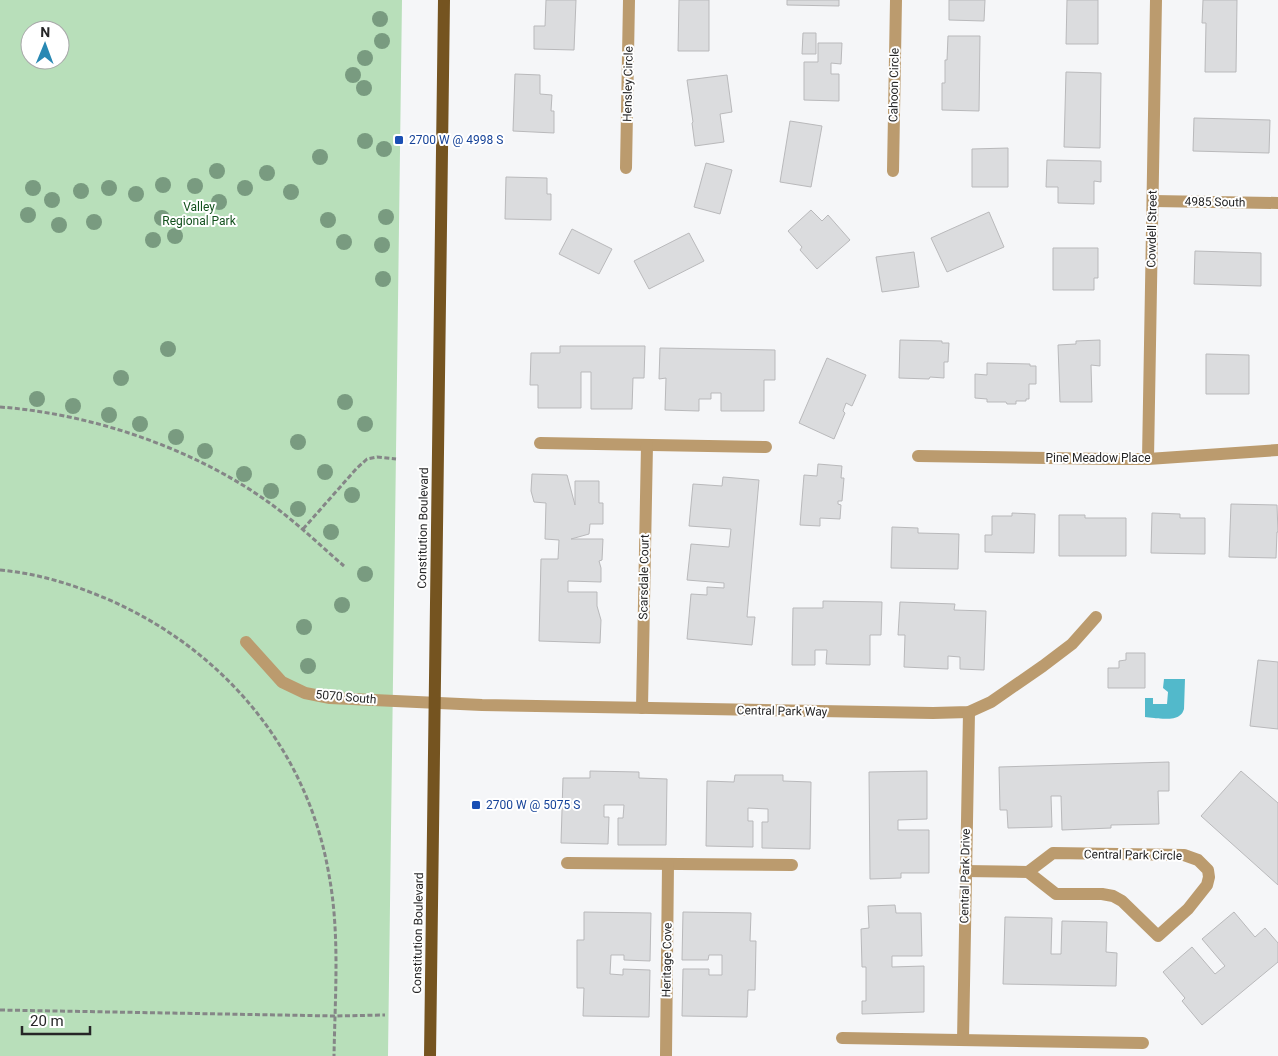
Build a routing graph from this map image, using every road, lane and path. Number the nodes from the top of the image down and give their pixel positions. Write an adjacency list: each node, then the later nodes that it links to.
1 (444, 0): 22 (main road, Constitution Boulevard)
2 (629, 0): 5 (street, Hensley Circle)
3 (896, 0): 6 (street, Cahoon Circle)
4 (1156, 0): 7 (street, Cowdell Street)
5 (626, 168)
6 (892, 171)
7 (1153, 201): 8 (street, 4985 South); 15 (street, Cowdell Street)
8 (1278, 203)
9 (0, 407): 17 (path)
10 (540, 444): 11 (street)
11 (646, 445): 12 (street); 23 (street, Scarsdale Court)
12 (766, 447)
13 (1278, 450): 15 (street, Pine Meadow Place)
14 (918, 456): 15 (street, Pine Meadow Place)
15 (1148, 458)
16 (396, 459): 17 (path)
17 (303, 529): 18 (path)
18 (344, 566)
19 (0, 570): 32 (path)
20 (1096, 617): 24 (street, Central Park Way)
21 (246, 642): 22 (street, 5070 South)
22 (435, 703): 23 (street, Central Park Way); 37 (main road, Constitution Boulevard)
23 (642, 708): 24 (street, Central Park Way)
24 (969, 712): 28 (street, Central Park Drive)
25 (566, 862): 26 (street)
26 (668, 864): 27 (street); 38 (street, Heritage Cove)
27 (792, 865)
28 (965, 871): 29 (street); 34 (street, Central Park Drive)
29 (1028, 872): 29 (street, Central Park Circle)
30 (0, 1010): 32 (path)
31 (385, 1015): 32 (path)
32 (335, 1016): 36 (path)
33 (842, 1038): 34 (street)
34 (963, 1040): 35 (street)
35 (1143, 1043)
36 (334, 1056)
37 (430, 1056)
38 (666, 1056)

